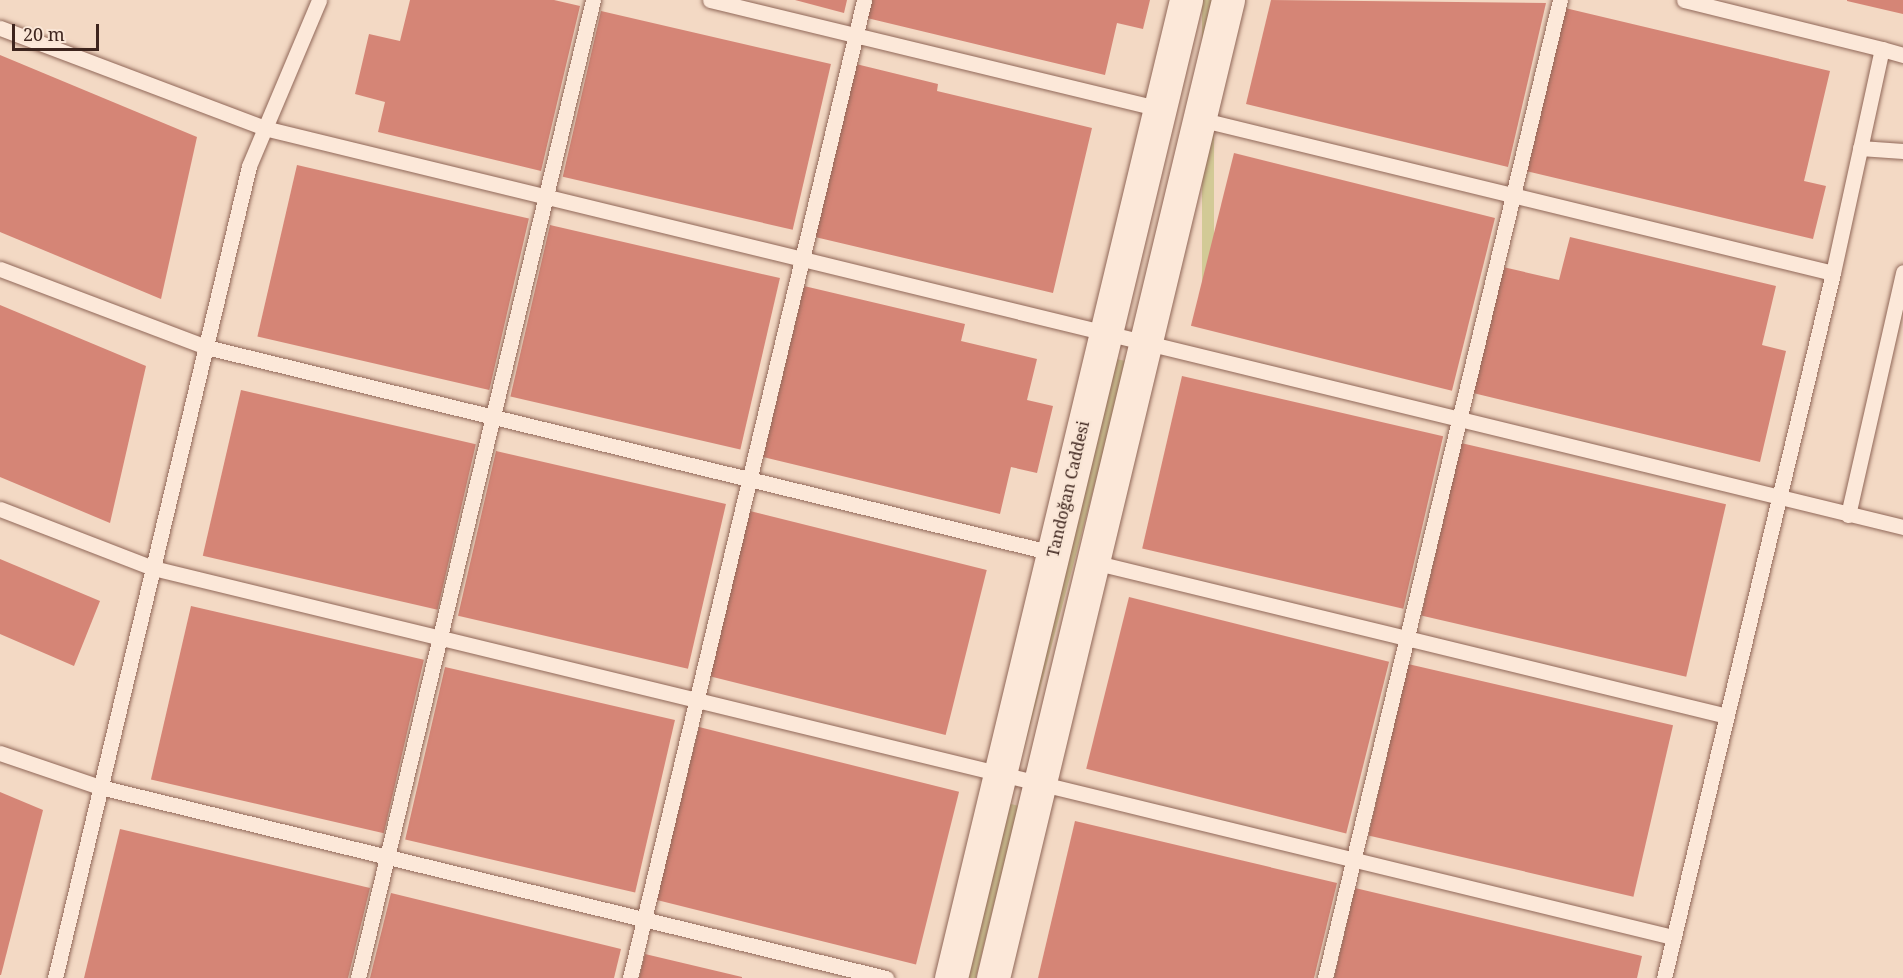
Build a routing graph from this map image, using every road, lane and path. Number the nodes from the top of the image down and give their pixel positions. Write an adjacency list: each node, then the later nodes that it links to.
1 (319, 0): 15 (lane)
2 (593, 0): 19 (lane)
3 (710, 0): 10 (lane)
4 (864, 0): 10 (lane)
5 (1186, 0): 13 (street, Tandoğan Caddesi)
6 (1228, 0): 14 (street)
7 (1560, 0): 18 (lane)
8 (1684, 0): 11 (lane)
9 (0, 28): 15 (lane)
10 (855, 35): 13 (lane); 20 (lane)
11 (1882, 49): 12 (lane); 16 (lane)
12 (1903, 55)
13 (1160, 109): 24 (street, Tandoğan Caddesi)
14 (1199, 119): 18 (lane); 25 (street)
15 (264, 128): 19 (lane); 26 (lane)
16 (1860, 148): 17 (lane); 23 (lane)
17 (1903, 151)
18 (1513, 195): 23 (lane); 28 (lane)
19 (545, 196): 20 (lane); 27 (lane)
20 (802, 258): 24 (lane); 29 (lane)
21 (0, 269): 26 (lane)
22 (1903, 272): 32 (lane)
23 (1833, 273): 30 (lane)
24 (1106, 332): 25 (lane); 34 (street, Tandoğan Caddesi)
25 (1146, 342): 28 (lane); 35 (street)
26 (206, 347): 27 (lane); 36 (lane)
27 (493, 417): 29 (lane); 37 (lane)
28 (1459, 418): 30 (lane); 38 (lane)
29 (749, 479): 34 (lane); 39 (lane)
30 (1780, 495): 32 (lane); 40 (lane)
31 (0, 509): 36 (lane)
32 (1848, 515): 33 (lane)
33 (1903, 527)
34 (1053, 553): 42 (street, Tandoğan Caddesi)
35 (1093, 562): 38 (lane); 43 (street)
36 (153, 568): 37 (lane); 44 (lane)
37 (440, 638): 39 (lane); 45 (lane)
38 (1407, 639): 40 (lane); 46 (lane)
39 (696, 700): 42 (lane); 47 (lane)
40 (1727, 716): 48 (lane)
41 (0, 753): 44 (lane)
42 (1000, 774): 43 (lane); 53 (street, Tandoğan Caddesi)
43 (1040, 783): 46 (lane); 54 (street)
44 (100, 787): 45 (lane); 49 (lane)
45 (387, 857): 47 (lane); 50 (lane)
46 (1353, 860): 48 (lane); 55 (lane)
47 (644, 919): 51 (lane); 52 (lane)
48 (1673, 937): 56 (lane)
49 (55, 978)
50 (358, 978)
51 (630, 978)
52 (886, 978)
53 (951, 978)
54 (993, 978)
55 (1325, 978)
56 (1664, 978)

